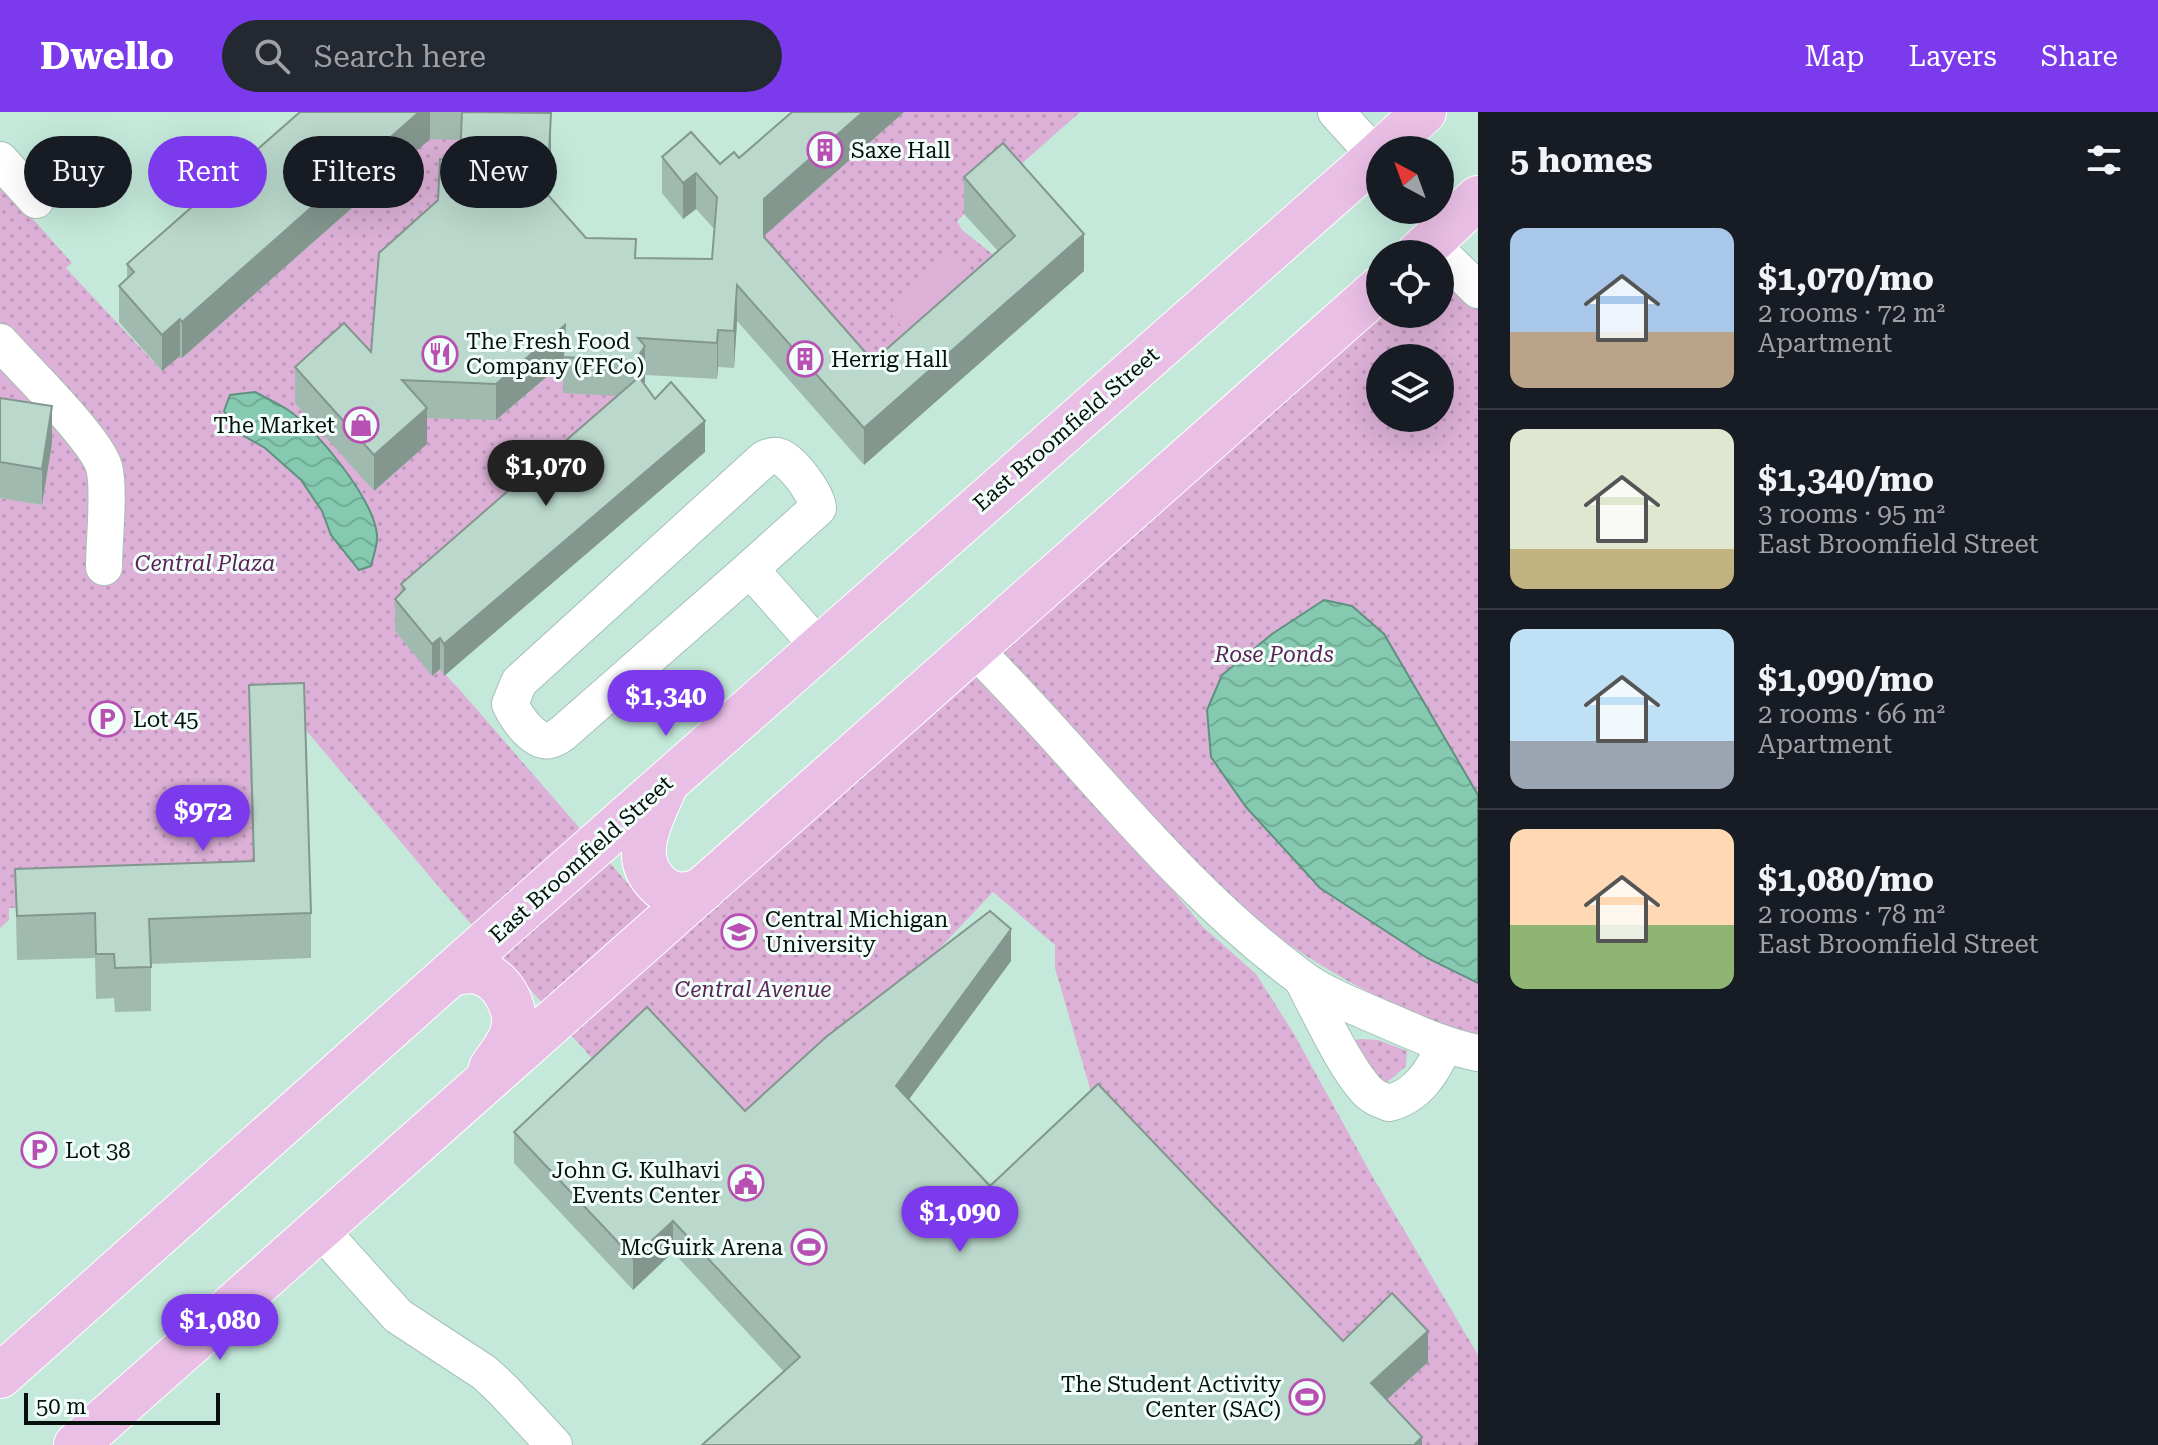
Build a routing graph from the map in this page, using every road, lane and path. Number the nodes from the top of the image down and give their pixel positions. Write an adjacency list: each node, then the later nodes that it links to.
1 (1336, 112): 4 (street)
2 (1424, 112): 3 (main road, East Broomfield Street)
3 (1398, 136)
4 (1366, 140)
5 (0, 160): 7 (street)
6 (1366, 165): 16 (main road, East Broomfield Street)
7 (24, 187)
8 (1478, 198): 9 (main road)
9 (1433, 240)
10 (1454, 271): 11 (street)
11 (1478, 290)
12 (1366, 300): 17 (main road)
13 (0, 342): 14 (street)
14 (104, 567)
15 (750, 569): 15 (street); 16 (street)
16 (819, 647): 18 (main road, East Broomfield Street)
17 (974, 649): 19 (main road); 21 (street)
18 (667, 783): 19 (main road); 20 (main road, East Broomfield Street)
19 (702, 890): 23 (main road)
20 (452, 974): 23 (main road); 25 (main road, East Broomfield Street)
21 (1302, 979): 22 (street); 22 (street)
22 (1461, 1050)
23 (473, 1092): 24 (main road)
24 (319, 1228): 26 (main road); 27 (street)
25 (0, 1376)
26 (76, 1445)
27 (554, 1445)

